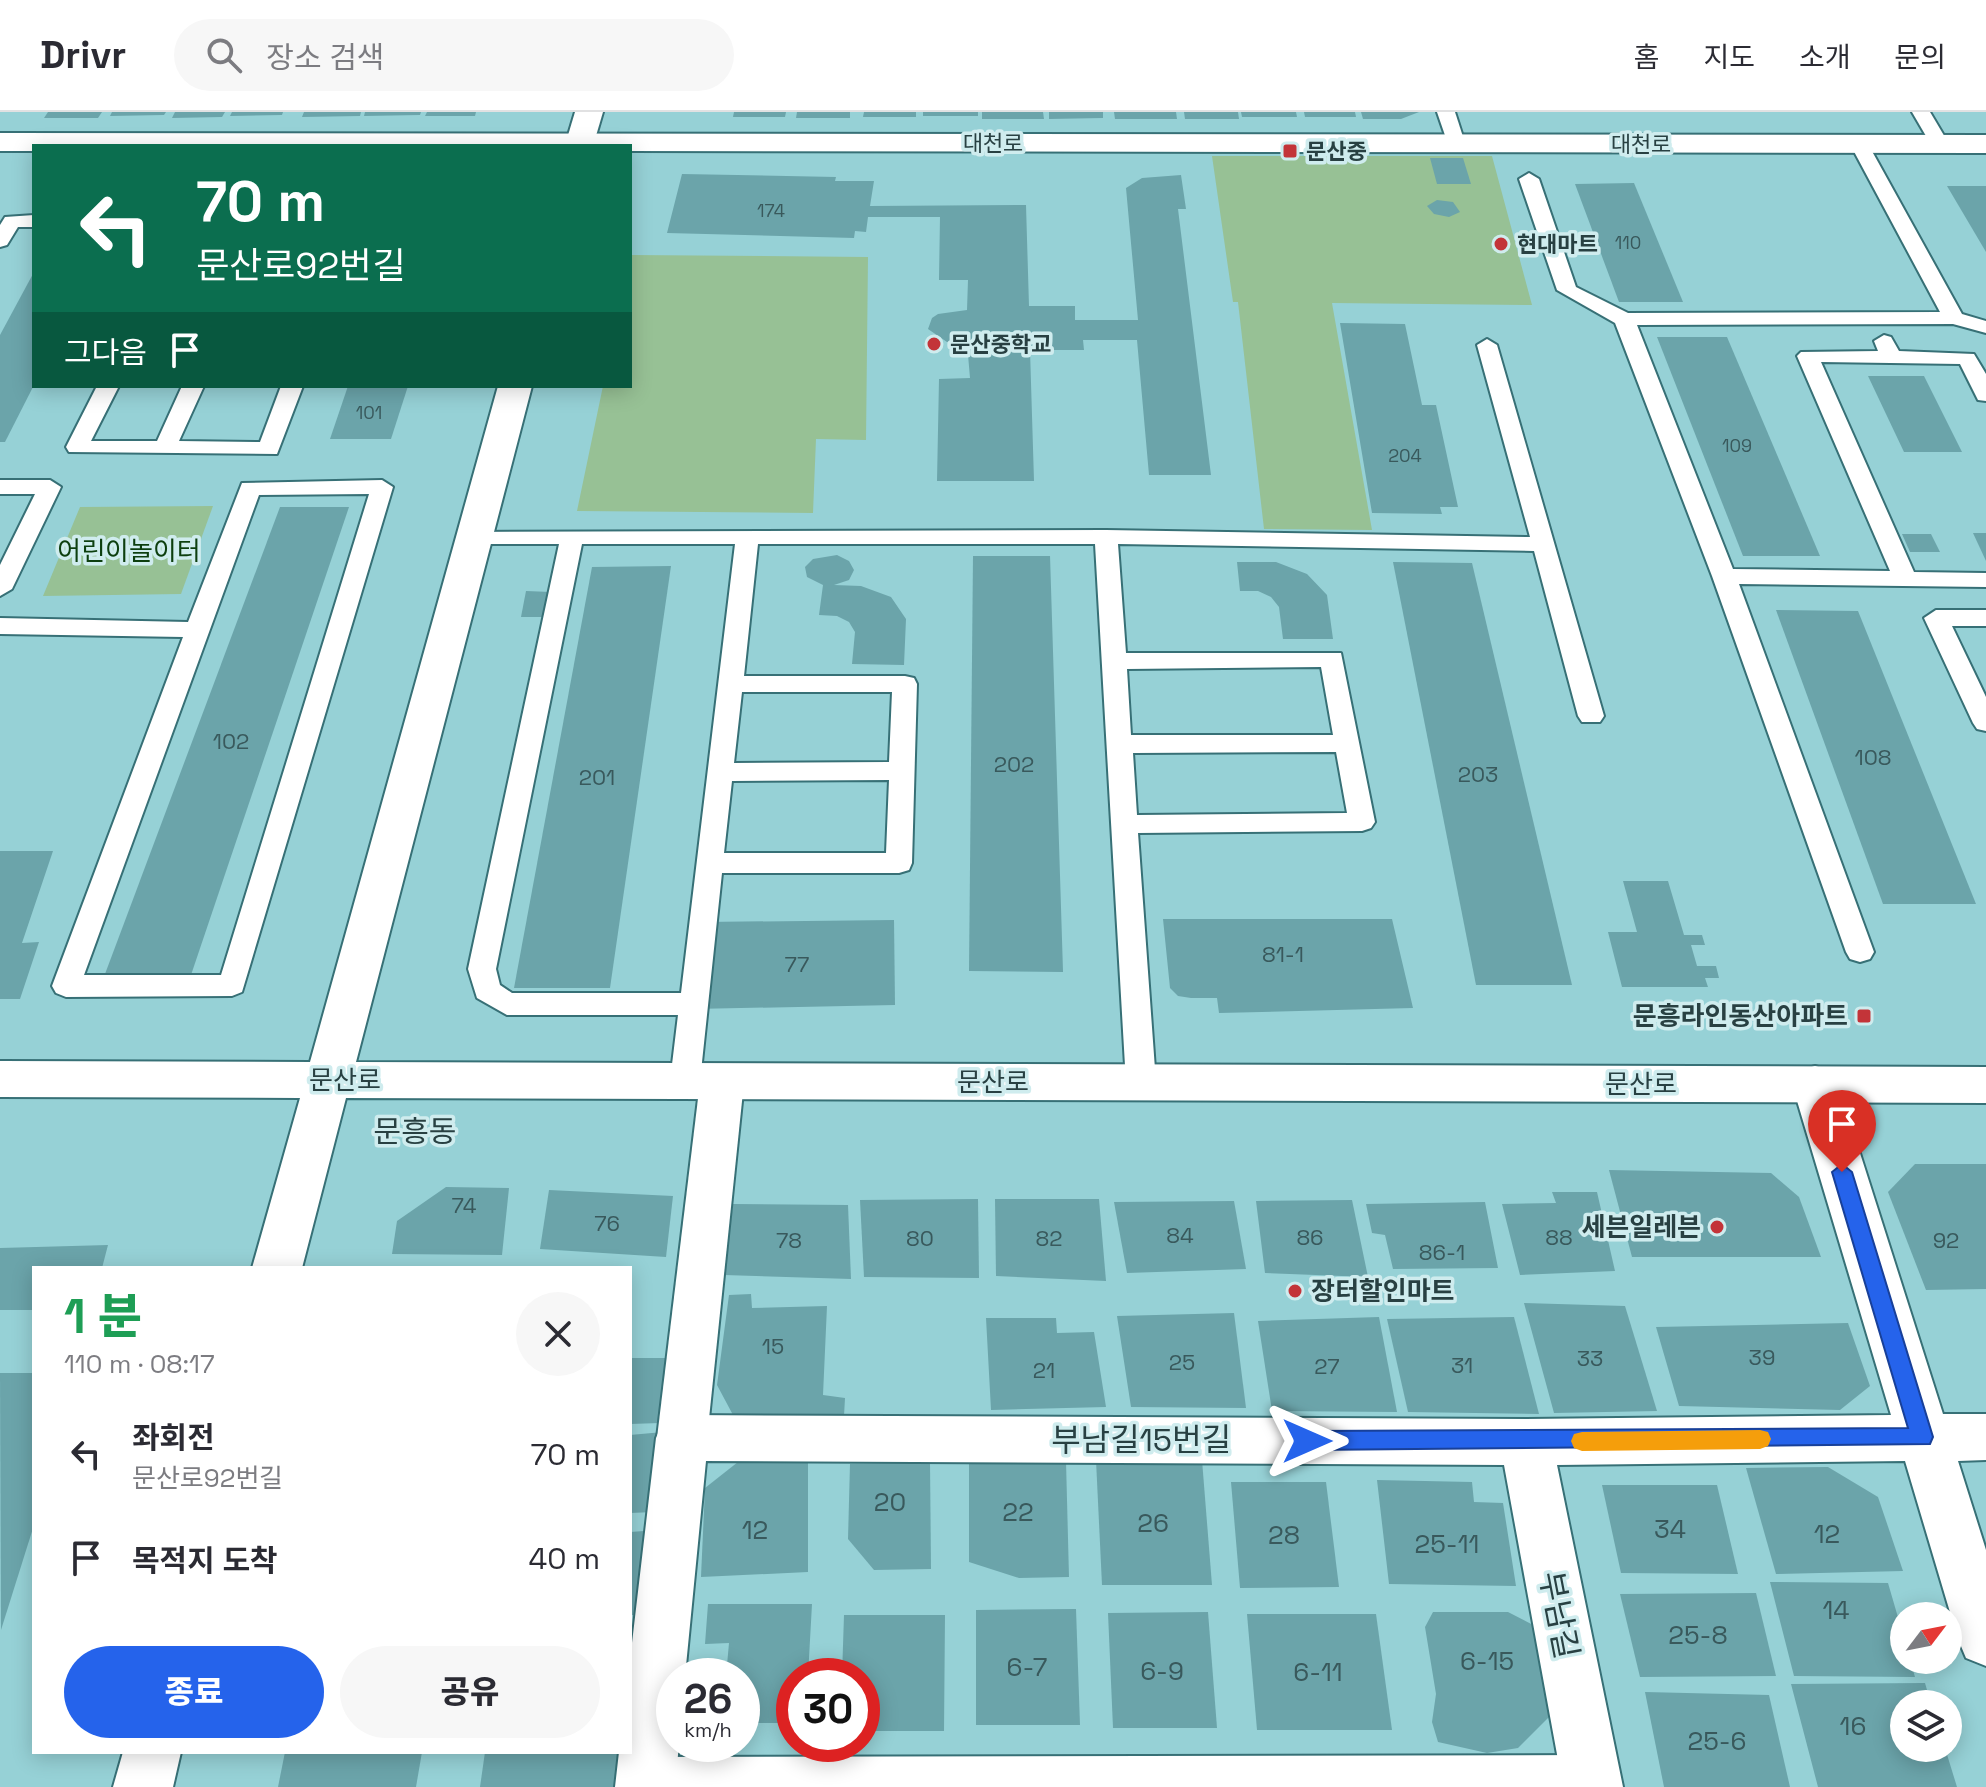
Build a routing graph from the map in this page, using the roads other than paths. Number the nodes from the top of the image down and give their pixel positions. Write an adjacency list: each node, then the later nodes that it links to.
1 (589, 112): 7 (street)
2 (1446, 112): 5 (lane)
3 (1921, 112): 9 (lane)
4 (0, 142): 6 (street, 대천로)
5 (1456, 143): 7 (street, 대천로); 8 (street, 대천로)
6 (156, 144): 7 (street, 대천로)
7 (580, 144)
8 (1859, 144): 9 (street, 대천로); 15 (lane)
9 (1940, 144): 10 (street, 대천로)
10 (1986, 144)
11 (1529, 179): 16 (lane)
12 (32, 221): 13 (lane)
13 (0, 241)
14 (1873, 318): 15 (lane); 16 (lane); 19 (lane)
15 (1954, 318): 17 (lane)
16 (1624, 319): 32 (lane)
17 (1986, 327)
18 (1487, 345): 31 (lane)
19 (1892, 357): 24 (lane); 33 (lane)
20 (107, 388): 25 (lane)
21 (192, 388): 25 (lane)
22 (291, 388): 25 (lane)
23 (514, 388): 27 (street)
24 (1986, 395)
25 (165, 448)
26 (0, 487): 35 (lane)
27 (474, 537): 28 (lane); 52 (street)
28 (572, 537): 29 (lane); 50 (lane)
29 (747, 537): 30 (lane); 40 (lane)
30 (1106, 537): 31 (lane); 39 (lane)
31 (1544, 544): 41 (lane)
32 (1724, 576): 33 (lane); 49 (lane)
33 (1905, 578): 34 (lane)
34 (1986, 580)
35 (0, 589)
36 (1986, 618): 42 (lane)
37 (0, 626): 38 (lane)
38 (197, 630): 38 (lane)
39 (1114, 661): 43 (lane); 44 (lane)
40 (731, 684): 45 (lane); 46 (lane)
41 (1591, 716)
42 (1986, 723)
43 (1347, 743): 44 (lane); 47 (lane)
44 (1119, 744): 47 (lane)
45 (902, 771): 46 (lane); 48 (lane)
46 (720, 772): 48 (lane)
47 (1125, 824): 54 (lane)
48 (710, 863): 50 (lane)
49 (1860, 952)
50 (693, 1004): 53 (lane)
51 (0, 1079): 52 (street, 문산로)
52 (326, 1080): 53 (street, 문산로); 57 (street)
53 (703, 1081): 54 (street, 문산로); 60 (street)
54 (1141, 1083): 55 (street, 문산로)
55 (1815, 1084): 56 (street, 문산로); 58 (street)
56 (1986, 1085)
57 (278, 1266)
58 (1922, 1437): 59 (street, 부남길15번길); 61 (street, 부남길15번길); 62 (street)
59 (1986, 1437)
60 (682, 1438): 61 (street, 부남길15번길); 65 (street)
61 (1526, 1442): 64 (street, 부남길)
62 (1986, 1639)
63 (151, 1754): 66 (street)
64 (1592, 1780): 65 (lane)
65 (646, 1781)
66 (143, 1787)

